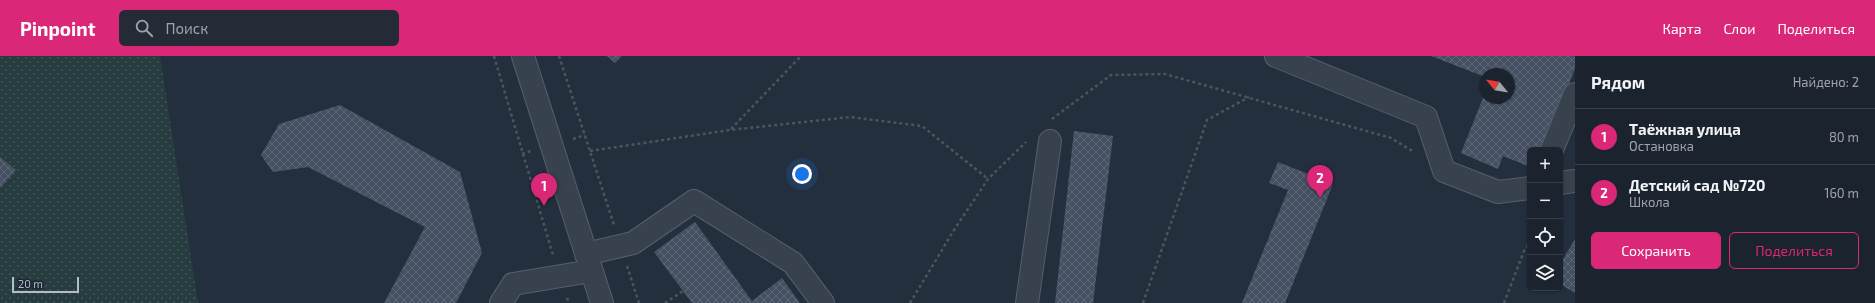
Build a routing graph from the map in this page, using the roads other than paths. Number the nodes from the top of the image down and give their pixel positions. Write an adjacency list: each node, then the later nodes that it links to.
1 (1276, 56): 8 (street)
2 (524, 57): 9 (street)
3 (1575, 94): 5 (street)
4 (1050, 131): 13 (street)
5 (1553, 147)
6 (1575, 181): 7 (street)
7 (1563, 183)
8 (1527, 188)
9 (588, 262): 10 (street); 11 (street); 12 (street)
10 (501, 303)
11 (602, 303)
12 (823, 303)
13 (1027, 303)

